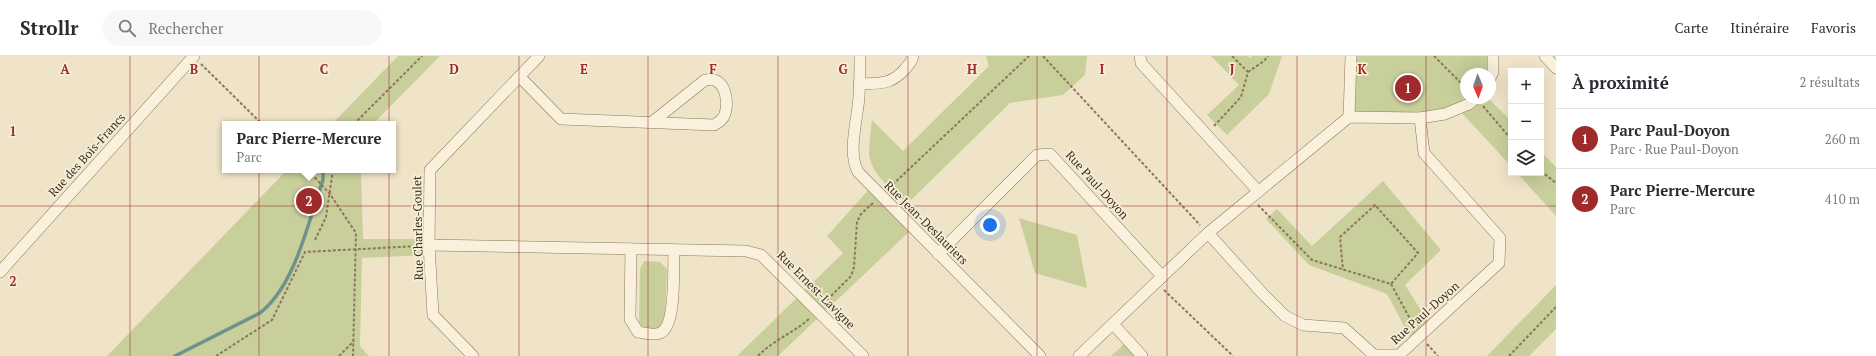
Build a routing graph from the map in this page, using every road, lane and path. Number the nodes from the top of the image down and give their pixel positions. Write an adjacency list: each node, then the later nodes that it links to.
1 (194, 56): 24 (path); 43 (street, Rue des Bois-Francs)
2 (422, 56): 25 (path)
3 (539, 56): 17 (street, Rue Charles-Goulet)
4 (860, 56): 19 (street, Rue Jean-Deslauriers)
5 (912, 56): 19 (street)
6 (1043, 56): 35 (path)
7 (1140, 56): 27 (street)
8 (1232, 56): 16 (path)
9 (1268, 56): 16 (path)
10 (1351, 56): 22 (street)
11 (1434, 56): 18 (path)
12 (1493, 56): 14 (street)
13 (1545, 56): 15 (street)
14 (1493, 68)
15 (1556, 68)
16 (1248, 72): 27 (path)
17 (520, 77): 26 (street); 37 (street, Rue Charles-Goulet)
18 (1460, 82)
19 (860, 84): 41 (street, Rue Jean-Deslauriers)
20 (1469, 104): 23 (street)
21 (1481, 104): 28 (path)
22 (1349, 117): 23 (street); 34 (street)
23 (1420, 118): 48 (street, Rue Paul-Doyon)
24 (259, 121)
25 (357, 121)
26 (651, 123): 26 (street)
27 (1206, 134): 34 (street)
28 (1508, 135)
29 (311, 173): 33 (path)
30 (333, 173): 33 (path)
31 (1544, 173): 32 (path)
32 (1556, 183)
33 (330, 194): 36 (path); 39 (path)
34 (1254, 194): 35 (street); 42 (path)
35 (1208, 233): 44 (street); 48 (street, Rue Paul-Doyon)
36 (315, 240)
37 (429, 245): 38 (street, Rue Ernest-Lavigne); 39 (path); 53 (street, Rue Charles-Goulet)
38 (631, 249): 40 (street, Rue Ernest-Lavigne); 40 (street)
39 (357, 250): 49 (path); 50 (path)
40 (674, 250): 54 (street, Rue Ernest-Lavigne)
41 (938, 254): 44 (street, Rue Paul-Doyon); 55 (street, Rue Jean-Deslauriers)
42 (1343, 270): 45 (path); 45 (path)
43 (0, 272)
44 (1159, 279): 47 (street); 58 (path)
45 (1391, 284): 48 (path)
46 (1556, 306): 60 (path)
47 (1113, 324): 56 (street); 57 (street)
48 (1420, 336): 59 (path)
49 (354, 341): 51 (path); 52 (path)
50 (216, 356)
51 (339, 356)
52 (354, 356)
53 (473, 356)
54 (863, 356)
55 (1040, 356)
56 (1079, 356)
57 (1142, 356)
58 (1233, 356)
59 (1438, 356)
60 (1509, 356)

